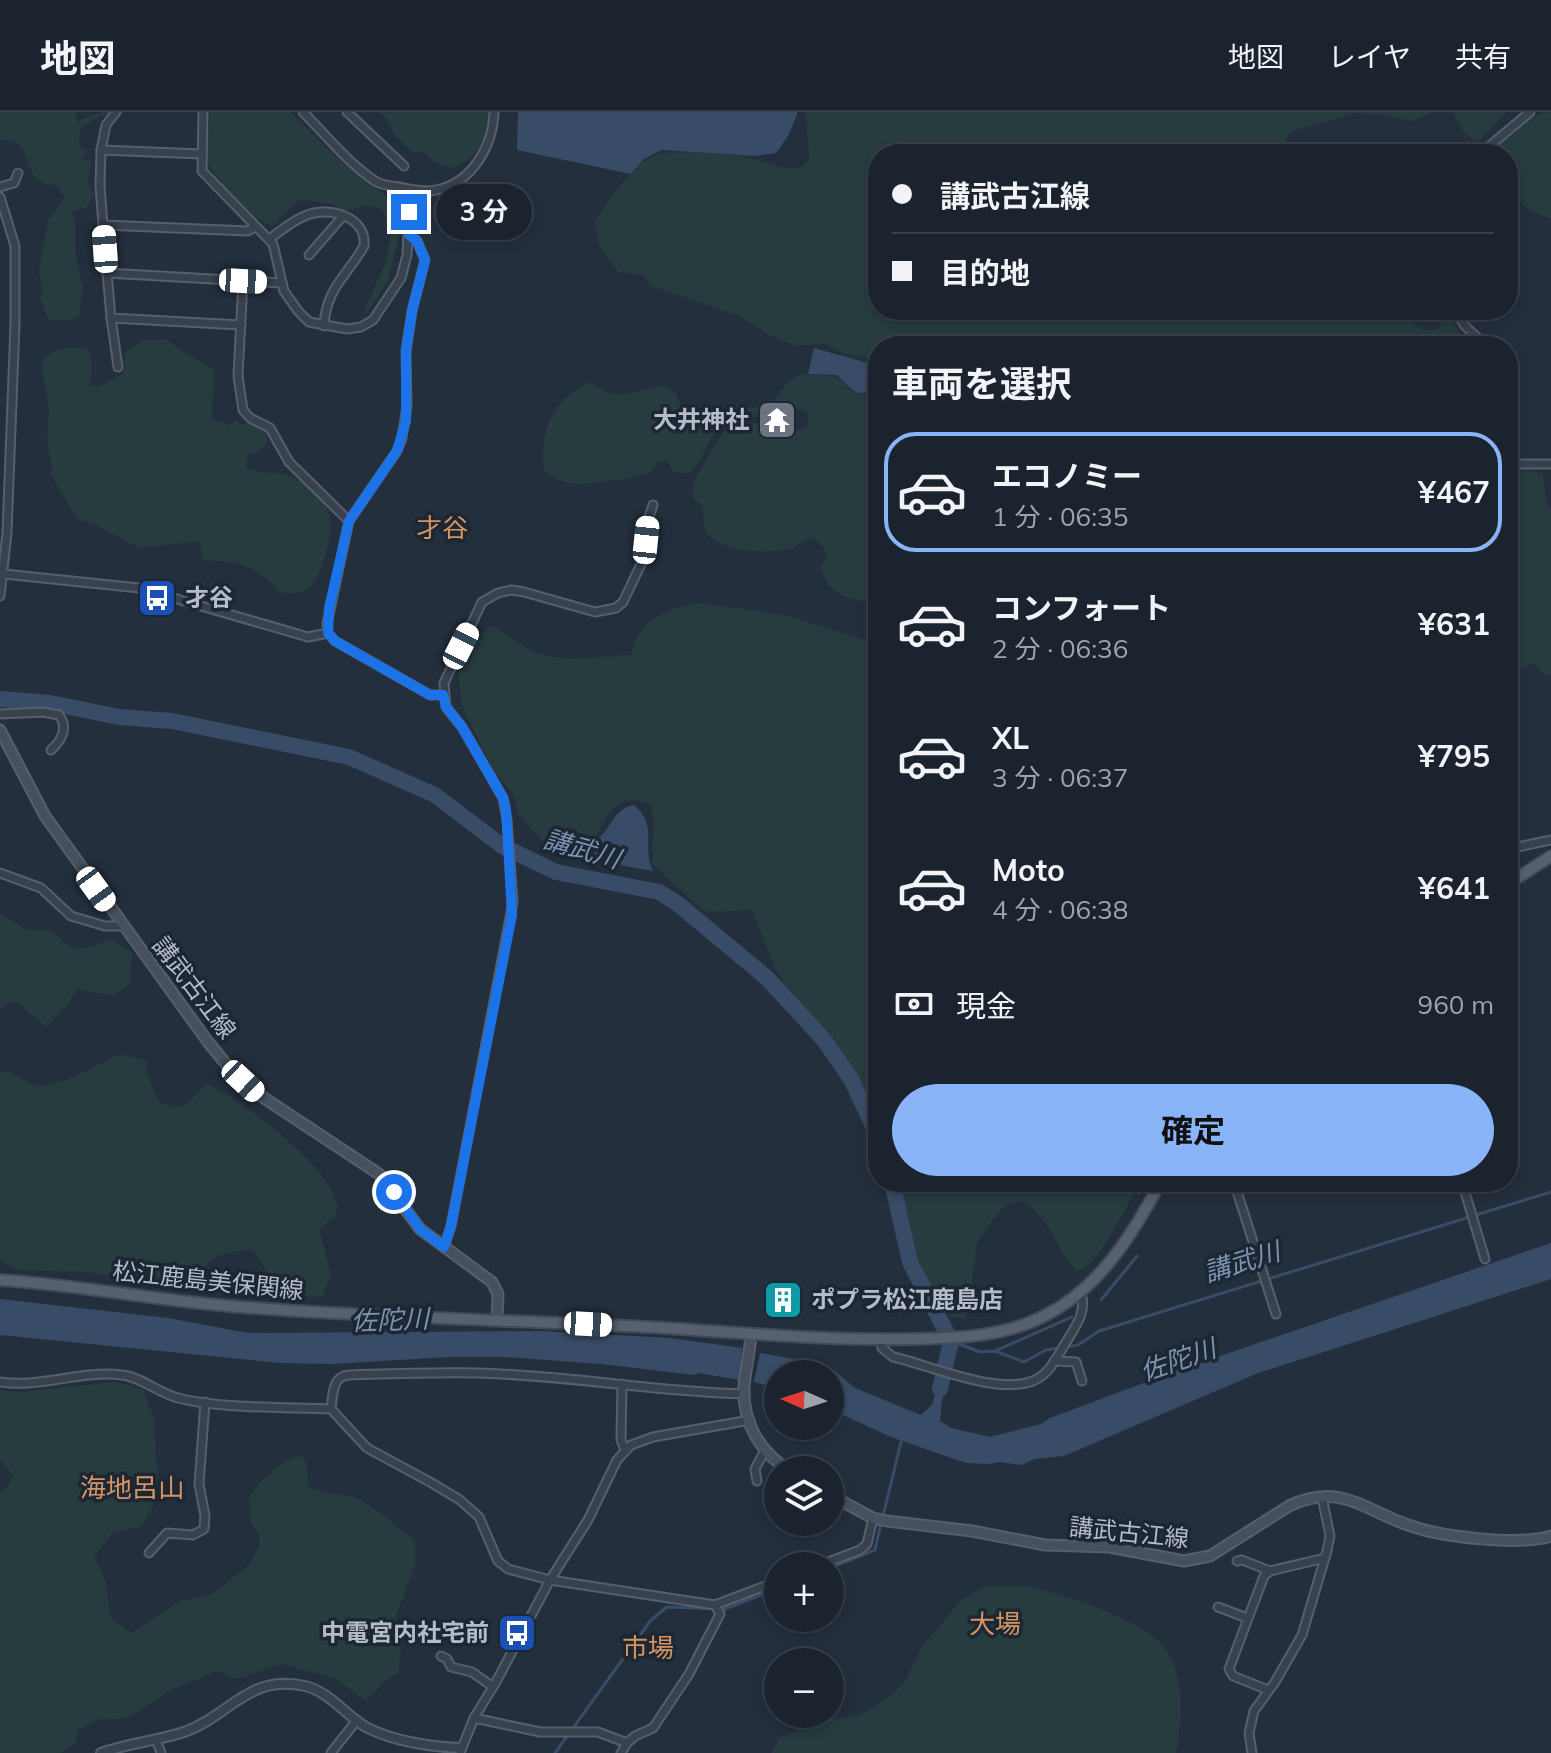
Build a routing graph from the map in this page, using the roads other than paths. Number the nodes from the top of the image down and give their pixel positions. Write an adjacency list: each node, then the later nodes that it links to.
1 (116, 112): 8 (street)
2 (203, 112): 9 (street)
3 (347, 112): 10 (street)
4 (494, 112): 13 (street)
5 (1530, 112): 7 (street)
6 (306, 113): 13 (street)
7 (1492, 144)
8 (101, 150): 9 (street); 16 (street)
9 (201, 154): 17 (street)
10 (404, 166)
11 (18, 173): 12 (street)
12 (0, 187)
13 (410, 190): 18 (street)
14 (0, 197): 34 (street)
15 (343, 216): 19 (street); 20 (street); 27 (street)
16 (103, 225): 17 (street); 21 (street)
17 (255, 227): 19 (street)
18 (409, 235): 27 (street); 33 (street)
19 (269, 239): 23 (street)
20 (309, 255)
21 (107, 273): 22 (street); 24 (street)
22 (243, 281): 23 (street); 26 (street)
23 (281, 283): 27 (street)
24 (111, 318): 26 (street); 29 (street)
25 (1461, 320): 28 (street)
26 (241, 325): 33 (street)
27 (324, 326)
28 (1476, 336)
29 (118, 367)
30 (1518, 464): 31 (street)
31 (1551, 464)
32 (653, 505): 37 (street)
33 (349, 521): 36 (street)
34 (4, 574): 35 (street); 36 (street)
35 (0, 596)
36 (328, 633): 37 (street)
37 (443, 695): 50 (street)
38 (0, 714): 40 (street)
39 (0, 730): 46 (main road, 講武古江線)
40 (51, 750)
41 (1551, 840): 42 (street)
42 (1518, 847)
43 (1551, 856): 45 (main road)
44 (0, 873): 46 (street)
45 (1518, 877)
46 (123, 926): 50 (main road, 講武古江線)
47 (1155, 1192): 53 (main road, 松江鹿島美保関線)
48 (1237, 1192): 54 (street)
49 (1465, 1192): 51 (street)
50 (444, 1247): 55 (main road, 講武古江線)
51 (1485, 1259)
52 (0, 1280): 55 (main road, 松江鹿島美保関線)
53 (1081, 1293): 57 (main road, 松江鹿島美保関線); 58 (street)
54 (1276, 1314)
55 (497, 1320): 56 (main road, 松江鹿島美保関線)
56 (751, 1334): 57 (main road, 松江鹿島美保関線); 62 (main road)
57 (880, 1340): 58 (street)
58 (1054, 1361): 59 (street)
59 (1082, 1381)
60 (0, 1382): 63 (street)
61 (622, 1384): 62 (street); 64 (street); 66 (street)
62 (744, 1389): 65 (main road)
63 (205, 1402): 64 (street); 74 (street)
64 (331, 1409): 79 (street)
65 (750, 1420): 66 (street); 67 (main road)
66 (625, 1450): 79 (street)
67 (764, 1452): 68 (main road); 69 (street)
68 (770, 1456)
69 (757, 1481)
70 (1322, 1497): 72 (main road, 講武古江線); 73 (main road, 講武古江線); 76 (street)
71 (844, 1502): 72 (main road, 講武古江線)
72 (874, 1518): 75 (street)
73 (1551, 1536)
74 (149, 1553)
75 (844, 1556)
76 (1325, 1558): 78 (street); 86 (street)
77 (1237, 1561): 78 (street)
78 (1270, 1571): 83 (street)
79 (550, 1580): 82 (street); 85 (street)
80 (764, 1587): 82 (street)
81 (1218, 1607): 83 (street)
82 (717, 1608): 90 (street)
83 (1247, 1618): 86 (street)
84 (441, 1656): 85 (street)
85 (493, 1687): 87 (street)
86 (1268, 1690): 96 (street)
87 (474, 1718): 90 (street); 91 (street)
88 (357, 1720): 89 (street); 91 (street); 94 (street)
89 (156, 1739): 92 (street); 93 (street)
90 (627, 1743): 95 (street)
91 (460, 1750)
92 (101, 1753)
93 (161, 1753)
94 (331, 1753)
95 (621, 1753)
96 (1252, 1753)

